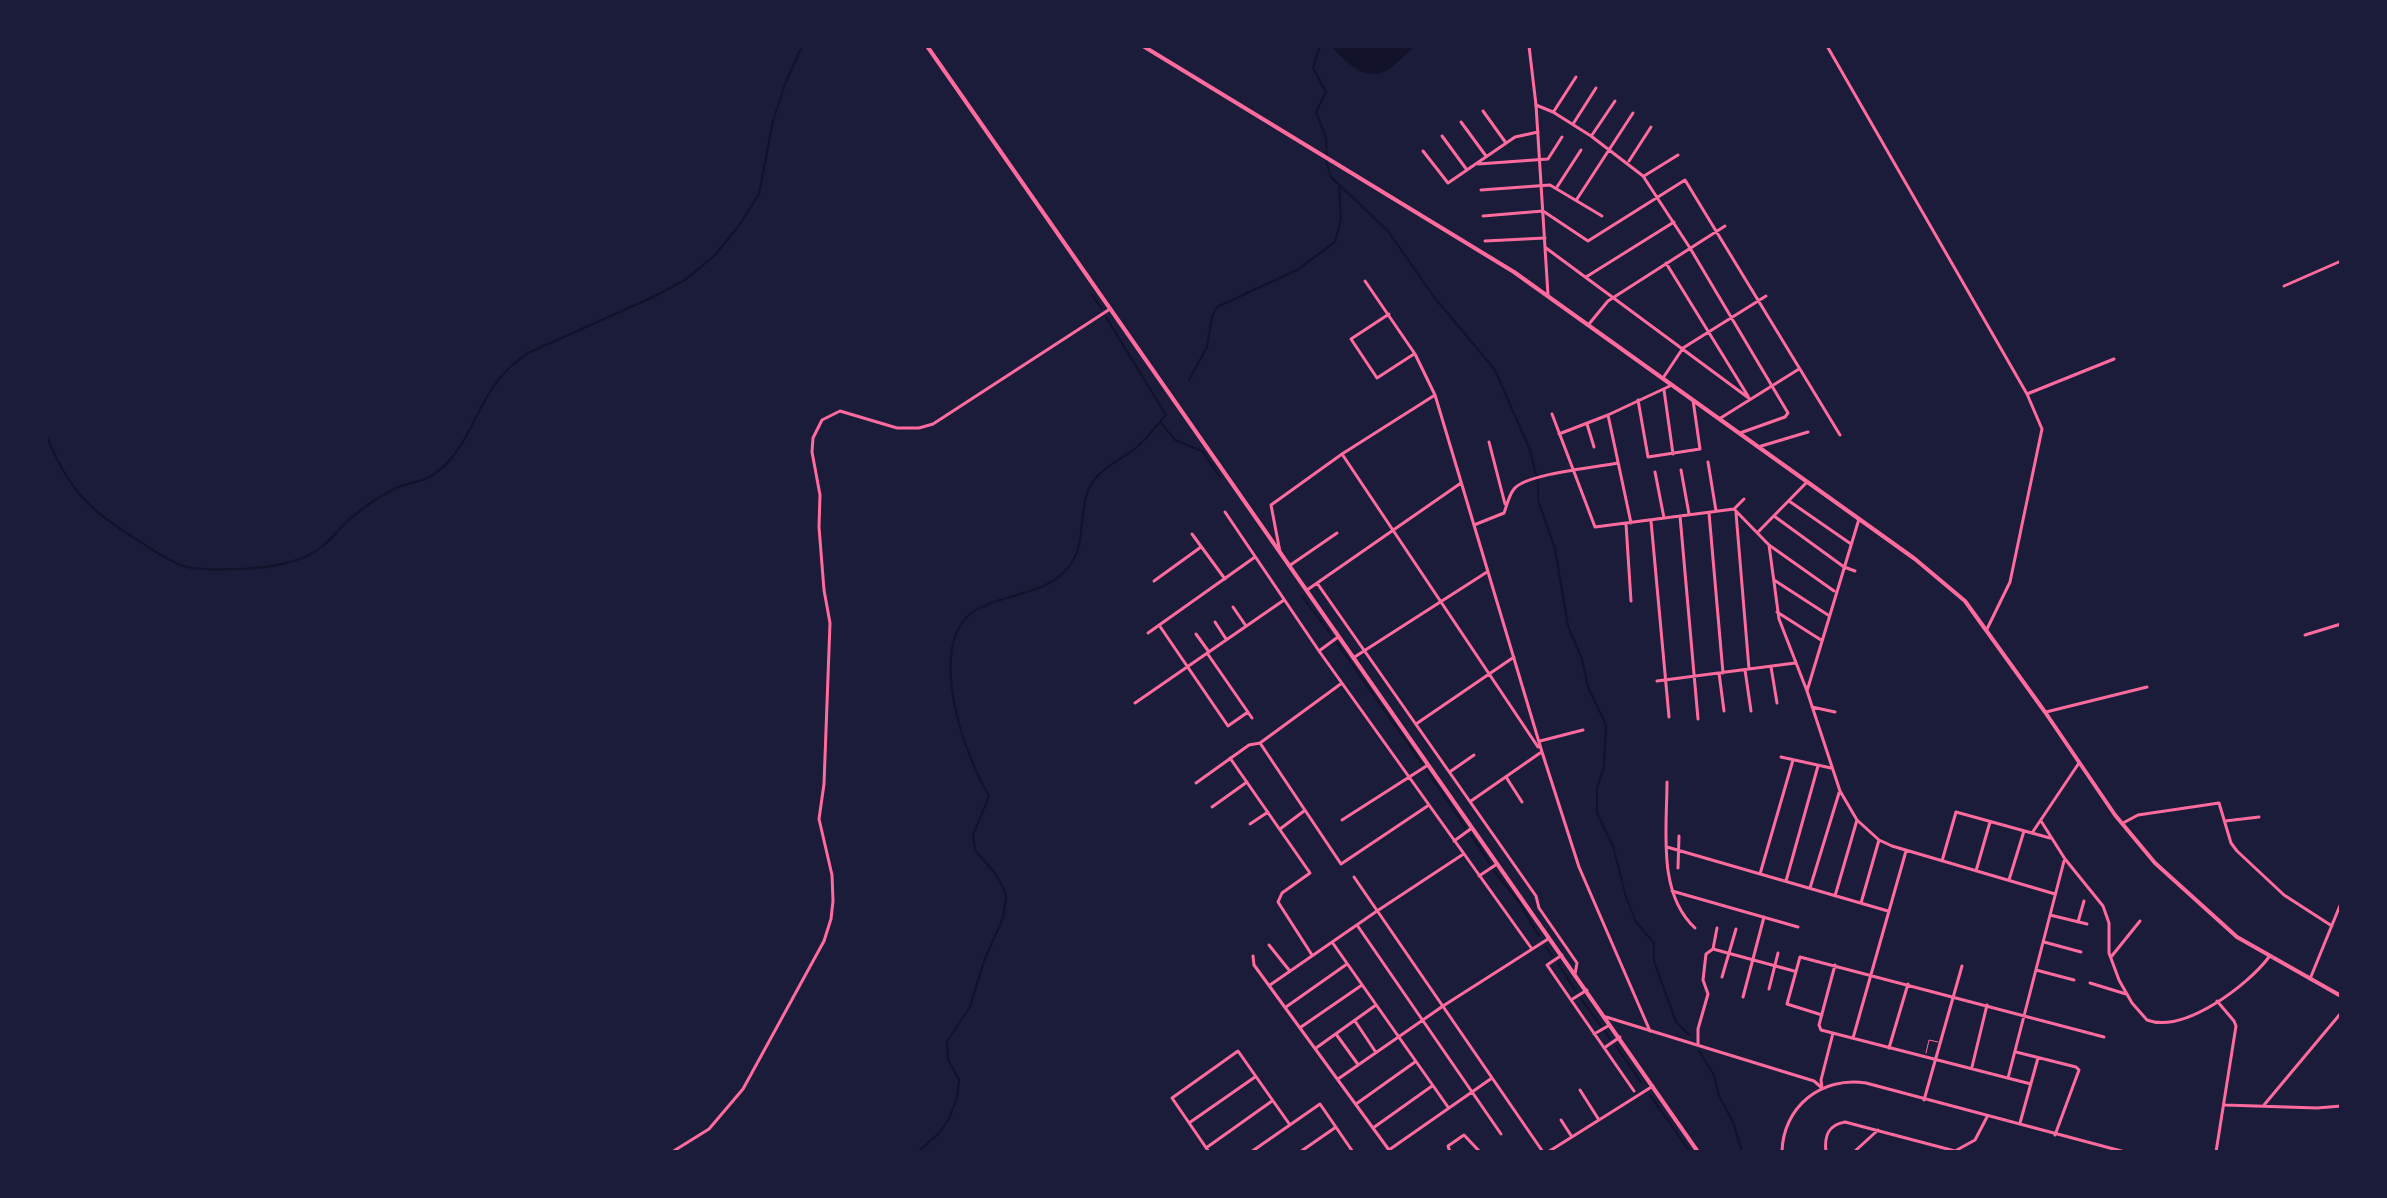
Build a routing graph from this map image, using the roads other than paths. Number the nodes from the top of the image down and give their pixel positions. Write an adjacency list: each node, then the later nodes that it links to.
1 (927, 46): 54 (main road)
2 (1143, 46): 50 (main road)
3 (1529, 46): 8 (street)
4 (1827, 46): 67 (street)
5 (1576, 77): 10 (street)
6 (1596, 88): 13 (street)
7 (1615, 101): 17 (street)
8 (1536, 105): 10 (street); 15 (street)
9 (1483, 111): 19 (street)
10 (1553, 112): 13 (street)
11 (1633, 113): 20 (street)
12 (1461, 122): 24 (street)
13 (1573, 124): 17 (street)
14 (1651, 127): 26 (street)
15 (1538, 132): 19 (street); 25 (street)
16 (1442, 136): 28 (street)
17 (1591, 136): 20 (street)
18 (1562, 137): 25 (street)
19 (1506, 143): 24 (street)
20 (1610, 149): 26 (street); 34 (street)
21 (1581, 150): 31 (street)
22 (1423, 151): 28 (street)
23 (1678, 155): 29 (street)
24 (1486, 156): 27 (street)
25 (1540, 161): 27 (street); 30 (street)
26 (1628, 163): 29 (street)
27 (1475, 164): 28 (street)
28 (1467, 170)
29 (1643, 176): 33 (street)
30 (1542, 185): 31 (street); 32 (street); 35 (street)
31 (1556, 187): 34 (street)
32 (1481, 190)
33 (1657, 197): 35 (street); 38 (street); 40 (street)
34 (1577, 199): 37 (street)
35 (1543, 211): 36 (street); 41 (street)
36 (1483, 216)
37 (1602, 216)
38 (1674, 222): 44 (street); 47 (street)
39 (1725, 226): 40 (street)
40 (1718, 230): 44 (street); 53 (street)
41 (1545, 238): 42 (street); 43 (street)
42 (1485, 241)
43 (1546, 248): 47 (street); 50 (street)
44 (1690, 248): 46 (street); 56 (street)
45 (2341, 261): 49 (street)
46 (1666, 263): 52 (street); 58 (street)
47 (1586, 277): 52 (street)
48 (1365, 281): 55 (street)
49 (2284, 286)
50 (1548, 295): 57 (main road)
51 (1766, 296): 53 (street)
52 (1614, 297): 57 (street); 59 (street)
53 (1758, 301): 56 (street); 62 (street)
54 (1110, 309): 114 (main road); 352 (street)
55 (1389, 314): 60 (street); 60 (street)
56 (1731, 317): 58 (street); 65 (street)
57 (1589, 324): 63 (main road)
58 (1707, 332): 59 (street); 69 (street)
59 (1683, 348): 63 (street); 69 (street)
60 (1415, 354): 68 (street)
61 (2114, 359): 67 (street)
62 (1799, 369): 65 (street); 79 (street)
63 (1663, 378): 64 (main road)
64 (1672, 385): 66 (street); 71 (main road)
65 (1772, 385): 69 (street); 78 (street)
66 (1664, 389): 70 (street); 84 (street)
67 (2027, 394): 136 (street)
68 (1435, 395): 83 (street); 91 (street)
69 (1750, 399): 74 (street)
70 (1638, 400): 73 (street); 84 (street)
71 (1693, 400): 74 (main road); 84 (street)
72 (1552, 414): 77 (street)
73 (1608, 415): 75 (street); 86 (street)
74 (1719, 419): 78 (main road)
75 (1587, 424): 77 (street); 81 (street)
76 (1808, 432): 82 (street)
77 (1559, 434): 88 (street)
78 (1738, 434): 82 (main road)
79 (1840, 435)
80 (1489, 442): 94 (street)
81 (1594, 447)
82 (1758, 447): 90 (main road)
83 (1342, 454): 107 (street); 114 (street)
84 (1673, 454)
85 (1708, 462): 96 (street)
86 (1618, 463): 88 (street); 105 (street)
87 (1681, 470): 99 (street)
88 (1573, 472): 94 (street); 105 (street)
89 (1655, 472): 102 (street)
90 (1807, 482): 93 (street); 103 (main road)
91 (1461, 483): 106 (street); 107 (street)
92 (1744, 499): 95 (street)
93 (1789, 501): 101 (street); 111 (street)
94 (1506, 508): 106 (street)
95 (1735, 510): 96 (street); 108 (street); 151 (street)
96 (1716, 511): 98 (street)
97 (1225, 512): 115 (street)
98 (1709, 512): 99 (street); 153 (street)
99 (1690, 514): 100 (street)
100 (1680, 516): 102 (street); 154 (street)
101 (1774, 516): 108 (street); 117 (street)
102 (1664, 518): 104 (street)
103 (1859, 519): 111 (street); 136 (main road)
104 (1651, 520): 105 (street); 155 (street)
105 (1628, 524): 127 (street)
106 (1473, 526): 119 (street)
107 (1391, 531): 123 (street); 128 (street)
108 (1758, 532): 112 (street)
109 (1337, 533): 116 (street)
110 (1192, 534): 113 (street)
111 (1851, 544): 117 (street)
112 (1769, 545): 121 (street); 125 (street)
113 (1201, 547): 120 (street); 122 (street)
114 (1280, 554): 116 (main road)
115 (1255, 557): 120 (street); 126 (street)
116 (1289, 566): 124 (main road)
117 (1844, 567): 118 (street); 125 (street)
118 (1855, 571)
119 (1487, 572): 128 (street); 146 (street)
120 (1225, 579): 134 (street)
121 (1774, 580): 130 (street); 131 (street)
122 (1154, 581)
123 (1317, 583): 124 (street); 143 (street)
124 (1306, 591): 140 (main road)
125 (1836, 592): 131 (street)
126 (1284, 600): 135 (street); 144 (street)
127 (1631, 601)
128 (1440, 602): 143 (street); 152 (street)
129 (1233, 607): 135 (street)
130 (1777, 612): 142 (street); 148 (street)
131 (1828, 615): 142 (street)
132 (1215, 622): 141 (street)
133 (2341, 624): 139 (street)
134 (1159, 625): 137 (street); 150 (street)
135 (1246, 626): 141 (street)
136 (1986, 630): 167 (main road)
137 (1148, 633)
138 (1196, 634): 145 (street)
139 (2305, 635)
140 (1338, 636): 144 (street); 147 (main road)
141 (1227, 640): 145 (street)
142 (1821, 640): 159 (street)
143 (1366, 650): 147 (street); 171 (street)
144 (1319, 651): 157 (street)
145 (1208, 653): 150 (street); 165 (street)
146 (1514, 657): 152 (street); 173 (street)
147 (1353, 658): 181 (main road)
148 (1795, 663): 149 (street); 159 (street)
149 (1770, 666): 151 (street); 161 (street)
150 (1188, 667): 160 (street); 165 (street)
151 (1747, 669): 153 (street); 164 (street)
152 (1490, 673): 171 (street); 175 (street)
153 (1721, 673): 154 (street); 163 (street)
154 (1694, 676): 155 (street); 170 (street)
155 (1665, 680): 156 (street); 168 (street)
156 (1657, 681)
157 (1342, 683): 174 (street); 185 (street)
158 (2147, 687): 167 (street)
159 (1807, 691): 162 (street)
160 (1135, 703)
161 (1777, 703)
162 (1812, 707): 166 (street); 183 (street)
163 (1724, 711)
164 (1751, 711)
165 (1248, 712): 169 (street)
166 (1835, 712)
167 (2045, 712): 180 (main road)
168 (1669, 717)
169 (1252, 718)
170 (1698, 719)
171 (1416, 724): 184 (street)
172 (1583, 730): 173 (street)
173 (1538, 741): 175 (street)
174 (1260, 743): 178 (street); 195 (street)
175 (1542, 752): 186 (street); 298 (street)
176 (1474, 755): 184 (street)
177 (1781, 757): 179 (street)
178 (1230, 758): 187 (street); 189 (street)
179 (1793, 760): 182 (street); 222 (street)
180 (2079, 763): 200 (street); 204 (main road)
181 (1428, 765): 185 (street); 205 (main road)
182 (1818, 766): 183 (street); 226 (street)
183 (1831, 768): 190 (street)
184 (1451, 771): 191 (street)
185 (1410, 777): 193 (street); 198 (street)
186 (1506, 777): 191 (street); 192 (street)
187 (1247, 782): 194 (street); 196 (street)
188 (1667, 782): 213 (street)
189 (1196, 783)
190 (1840, 791): 199 (street); 227 (street)
191 (1471, 801): 269 (street)
192 (1522, 802)
193 (1429, 805): 195 (street); 212 (street)
194 (1212, 807)
195 (1304, 811): 206 (street)
196 (1268, 812): 203 (street); 206 (street)
197 (2259, 817): 201 (street)
198 (1342, 820)
199 (1857, 820): 211 (street); 230 (street)
200 (2041, 821): 208 (street); 210 (street)
201 (2225, 821): 204 (street); 242 (street)
202 (1990, 822): 207 (street); 218 (street); 221 (street)
203 (1250, 824)
204 (2122, 824): 260 (main road)
205 (1472, 828): 212 (street); 219 (main road)
206 (1280, 829): 256 (street)
207 (2024, 831): 208 (street); 225 (street)
208 (2032, 833): 210 (street)
209 (1679, 836): 214 (street)
210 (2050, 838): 217 (street)
211 (1879, 840): 215 (street); 232 (street)
212 (1454, 841): 216 (street)
213 (1667, 847): 214 (street); 228 (street)
214 (1678, 851): 220 (street); 222 (street)
215 (1906, 851): 218 (street); 235 (street)
216 (1464, 854): 223 (street); 234 (street)
217 (2065, 859): 229 (street); 259 (street)
218 (1942, 861): 221 (street)
219 (1497, 864): 223 (street); 247 (main road)
220 (1678, 868)
221 (1976, 871): 225 (street)
222 (1760, 874): 226 (street)
223 (1479, 876): 251 (street)
224 (1354, 877): 234 (street)
225 (2009, 880): 229 (street)
226 (1786, 882): 227 (street)
227 (1810, 888): 230 (street)
228 (1672, 891): 237 (street); 244 (street)
229 (2055, 894): 236 (street)
230 (1835, 896): 232 (street)
231 (2084, 901): 239 (street)
232 (1861, 903): 235 (street)
233 (2341, 903): 242 (street)
234 (1377, 911): 241 (street); 288 (street)
235 (1888, 911): 270 (street)
236 (2050, 915): 239 (street); 249 (street)
237 (1764, 917): 243 (street); 261 (street)
238 (2140, 921): 259 (street)
239 (2078, 922): 240 (street)
240 (2087, 924)
241 (1357, 925): 248 (street); 294 (street)
242 (2332, 926): 272 (street)
243 (1798, 927)
244 (1695, 928)
245 (1717, 928): 252 (street)
246 (1736, 929): 254 (street)
247 (1550, 937): 251 (street); 257 (main road)
248 (1332, 942): 256 (street); 262 (street)
249 (2044, 942): 253 (street); 266 (street)
250 (1269, 945): 267 (street)
251 (1532, 949): 288 (street)
252 (1713, 949): 254 (street); 307 (street)
253 (2081, 952)
254 (1729, 953): 261 (street); 271 (street)
255 (1778, 953): 264 (street)
256 (1312, 955): 267 (street)
257 (1562, 955): 269 (main road); 284 (street)
258 (1253, 956): 276 (street)
259 (2111, 957): 280 (street)
260 (2269, 957): 272 (main road); 285 (street)
261 (1753, 960): 264 (street); 283 (street)
262 (1347, 964): 277 (street); 289 (street)
263 (1835, 965): 268 (street); 270 (street); 291 (street)
264 (1775, 966): 268 (street); 278 (street)
265 (1962, 966): 281 (street)
266 (2036, 970): 273 (street); 292 (street)
267 (1290, 971): 276 (street)
268 (1794, 972): 291 (street)
269 (1575, 974): 279 (main road)
270 (1870, 974): 275 (street); 305 (street)
271 (1722, 977)
272 (2310, 979): 282 (main road)
273 (2074, 980)
274 (2090, 983): 280 (street)
275 (1908, 984): 281 (street); 310 (street)
276 (1270, 985): 289 (street)
277 (1362, 985): 286 (street); 297 (street)
278 (1769, 989)
279 (1587, 990): 284 (street); 293 (main road)
280 (2126, 994): 285 (street)
281 (1954, 996): 287 (street); 306 (street)
282 (2341, 996)
283 (1743, 997)
284 (1571, 1000): 301 (street)
285 (2217, 1001): 333 (street)
286 (1376, 1005): 295 (street); 302 (street)
287 (1987, 1005): 292 (street); 318 (street)
288 (1443, 1006): 294 (street); 320 (street)
289 (1286, 1007): 297 (street)
290 (2341, 1013): 334 (street)
291 (1822, 1015): 299 (street)
292 (2024, 1015): 304 (street); 312 (street)
293 (1606, 1017): 296 (main road); 298 (street)
294 (1422, 1020): 302 (street); 329 (street)
295 (1355, 1021): 300 (street); 311 (street)
296 (1611, 1025): 301 (street); 303 (main road)
297 (1301, 1027): 308 (street)
298 (1650, 1031): 307 (street)
299 (1833, 1033): 305 (street); 326 (street)
300 (1336, 1034): 308 (street); 317 (street)
301 (1594, 1034): 309 (street)
302 (1398, 1036): 311 (street); 316 (street)
303 (1620, 1037): 309 (street); 325 (main road)
304 (2104, 1037)
305 (1853, 1038): 310 (street)
306 (1941, 1043): 313 (lane); 315 (street)
307 (1698, 1045): 326 (street)
308 (1316, 1048): 322 (street)
309 (1604, 1048): 328 (street)
310 (1889, 1048): 313 (street)
311 (1376, 1052): 317 (street)
312 (2015, 1052): 314 (street); 321 (street)
313 (1924, 1057): 315 (street)
314 (2038, 1058): 323 (street); 347 (street)
315 (1936, 1060): 318 (street); 330 (street)
316 (1416, 1062): 324 (street); 332 (street)
317 (1358, 1064): 322 (street)
318 (1971, 1069): 321 (street)
319 (1256, 1077): 331 (street); 340 (street); 340 (street)
320 (1492, 1078): 329 (street); 358 (street)
321 (2008, 1078): 323 (street)
322 (1338, 1079): 332 (street)
323 (2031, 1084): 342 (street)
324 (1433, 1085): 336 (street); 344 (street)
325 (1653, 1086): 339 (street); 359 (main road)
326 (1822, 1088): 330 (street); 360 (street)
327 (1580, 1090): 339 (street)
328 (1634, 1091)
329 (1472, 1092): 336 (street); 346 (street)
330 (1924, 1100): 337 (street)
331 (1273, 1101): 341 (street); 349 (street)
332 (1356, 1104): 344 (street)
333 (2225, 1105): 334 (street); 364 (street)
334 (2264, 1105): 335 (street)
335 (2341, 1106)
336 (1448, 1107): 350 (street)
337 (1987, 1116): 342 (street); 345 (street)
338 (1561, 1120): 348 (street)
339 (1599, 1120): 348 (street)
340 (1189, 1123): 349 (street)
341 (1290, 1125): 343 (street); 353 (street)
342 (2019, 1125): 347 (street)
343 (1336, 1127): 354 (street); 355 (street)
344 (1373, 1128): 350 (street)
345 (1878, 1130): 361 (street); 362 (street)
346 (1501, 1134)
347 (2055, 1135): 351 (street)
348 (1572, 1137): 358 (street)
349 (1208, 1150)
350 (1388, 1151)
351 (2115, 1151): 363 (street)
352 (672, 1152)
353 (1251, 1152)
354 (1300, 1152)
355 (1352, 1152)
356 (1450, 1152): 357 (street)
357 (1480, 1152)
358 (1545, 1152)
359 (1698, 1152)
360 (1782, 1152)
361 (1826, 1152)
362 (1854, 1152)
363 (2125, 1152)
364 (2216, 1152)

